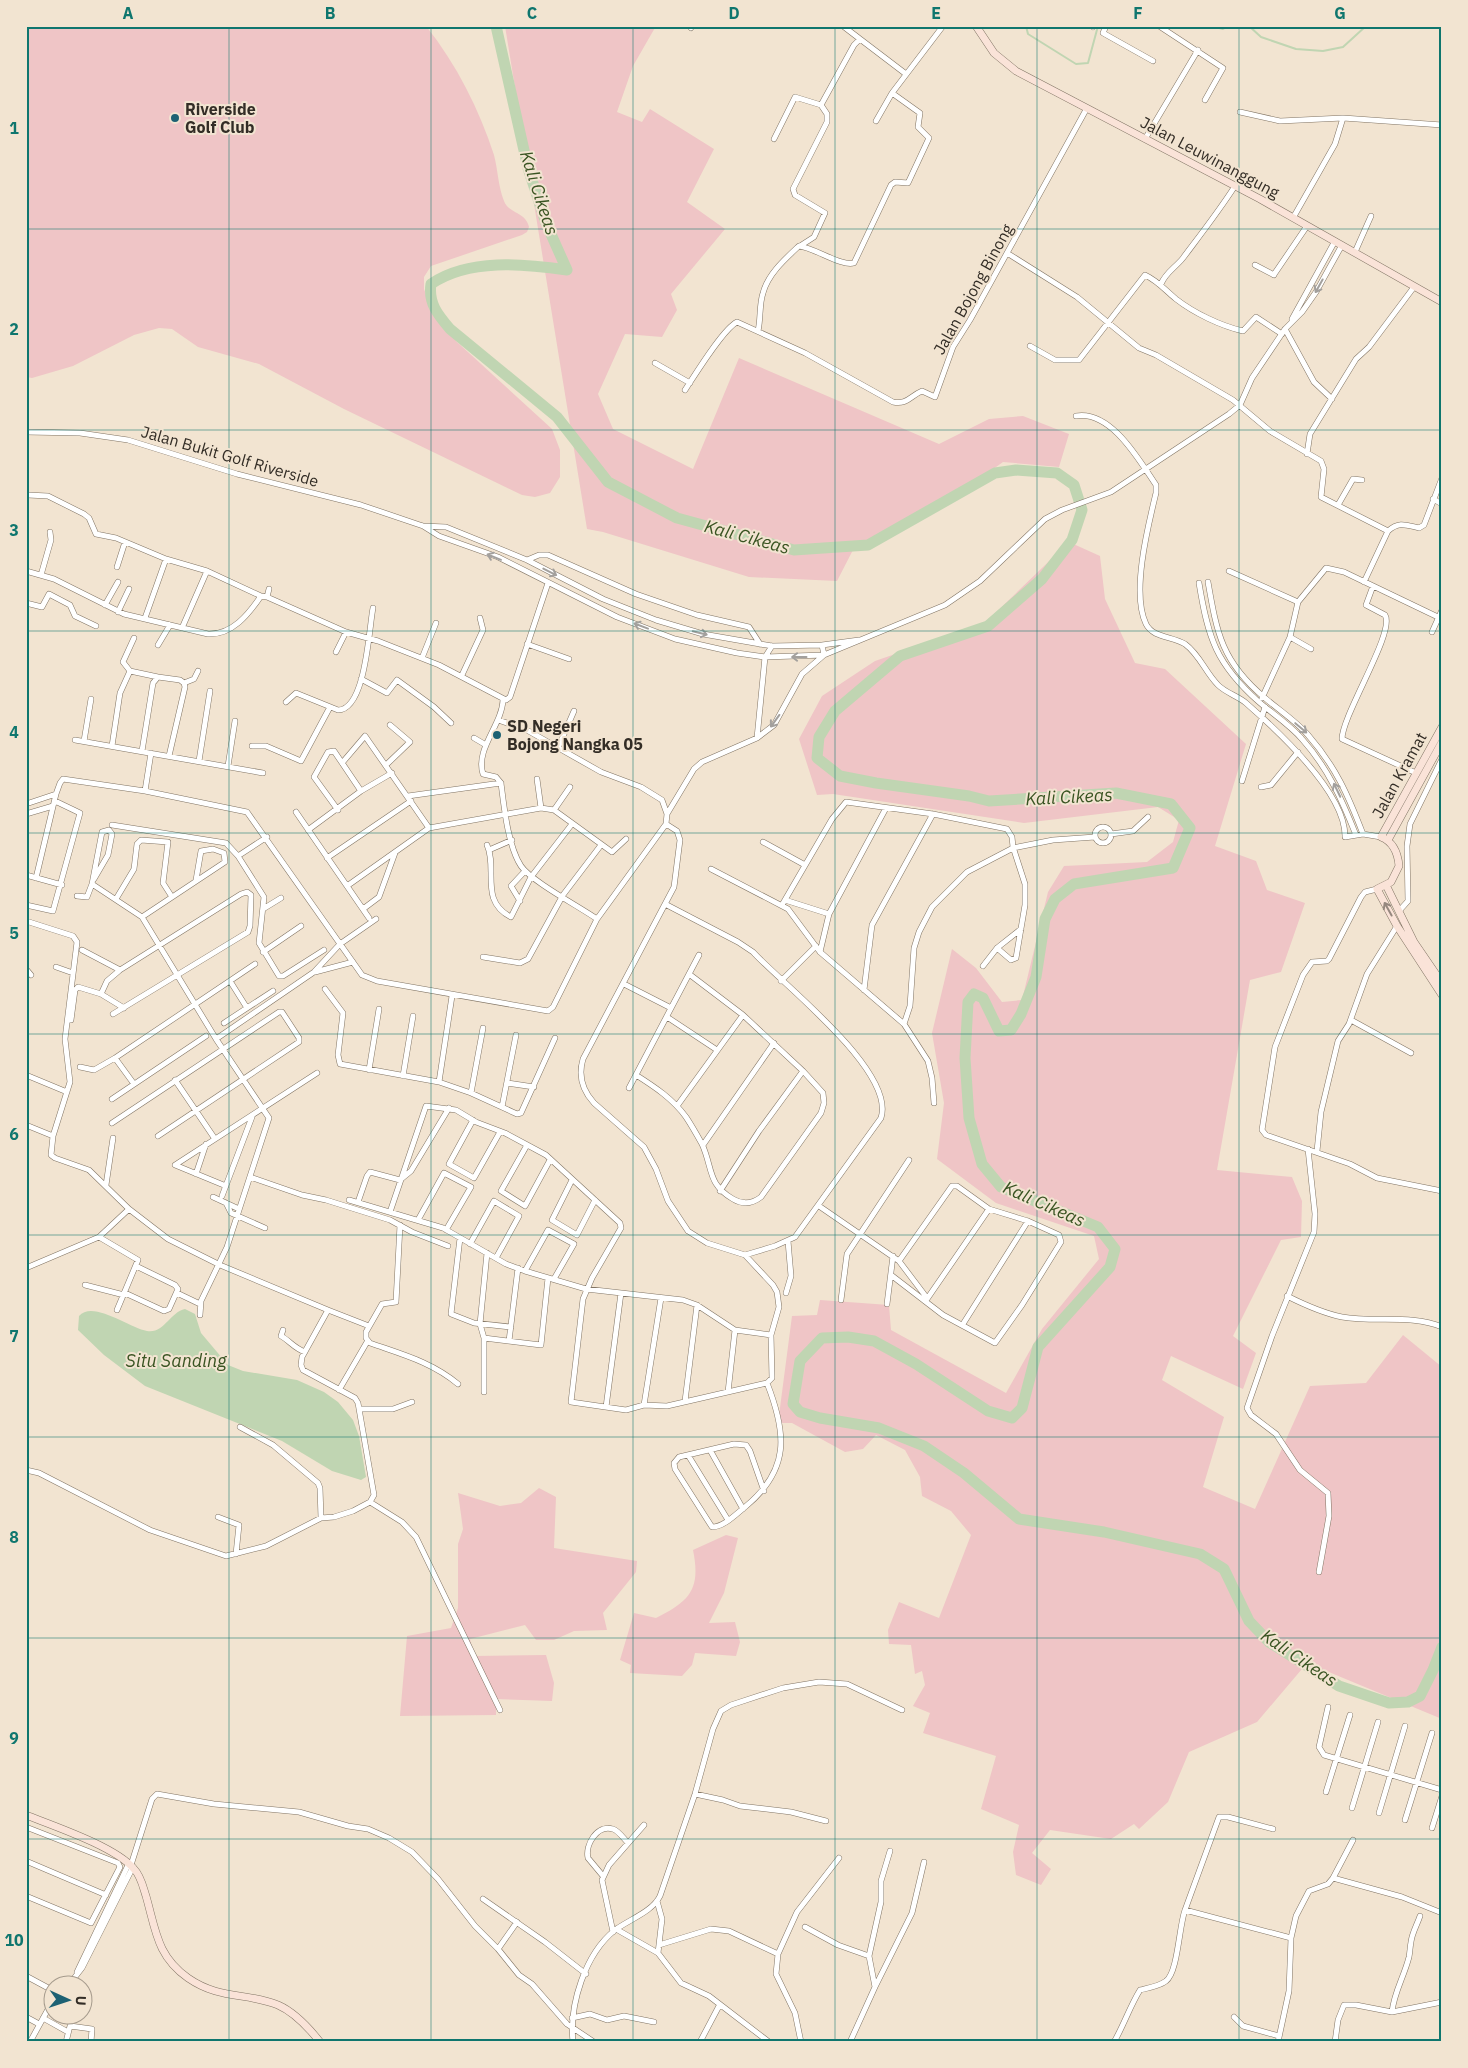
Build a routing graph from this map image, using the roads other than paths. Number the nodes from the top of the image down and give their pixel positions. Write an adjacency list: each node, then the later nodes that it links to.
1 (843, 26): 6 (street)
2 (943, 26): 9 (street)
3 (976, 26): 13 (main road, Jalan Leuwinanggung)
4 (1106, 26): 8 (street)
5 (1159, 26): 7 (street)
6 (860, 39): 9 (street); 12 (street)
7 (1198, 50): 11 (street); 19 (street)
8 (1153, 61)
9 (906, 74): 10 (street)
10 (892, 93): 16 (street); 25 (street)
11 (1205, 100)
12 (821, 105): 18 (street); 25 (street)
13 (1087, 108): 19 (main road, Jalan Leuwinanggung); 26 (street, Jalan Bojong Binong)
14 (1240, 112): 15 (street)
15 (1343, 118): 17 (street); 22 (street)
16 (876, 120)
17 (1442, 125)
18 (774, 139)
19 (1145, 139): 20 (main road, Jalan Leuwinanggung)
20 (1235, 186): 22 (main road, Jalan Leuwinanggung); 29 (street)
21 (1371, 216): 27 (street)
22 (1292, 218): 23 (main road, Jalan Leuwinanggung)
23 (1307, 226): 24 (main road, Jalan Leuwinanggung); 28 (street)
24 (1339, 243): 27 (main road, Jalan Leuwinanggung); 34 (street)
25 (799, 246): 33 (street)
26 (1007, 252): 32 (street); 33 (street, Jalan Bojong Binong)
27 (1355, 252): 30 (main road, Jalan Leuwinanggung)
28 (1255, 265)
29 (1161, 284): 32 (street); 34 (street)
30 (1414, 287): 31 (main road, Jalan Leuwinanggung); 39 (street)
31 (1442, 302)
32 (1106, 322): 35 (street); 40 (street)
33 (758, 331): 37 (street, Jalan Bojong Binong)
34 (1284, 332): 39 (street); 40 (street)
35 (1030, 346)
36 (655, 362): 37 (street)
37 (690, 383): 38 (street, Jalan Bojong Binong)
38 (686, 390)
39 (1332, 399): 43 (street)
40 (1240, 405): 43 (street); 44 (street)
41 (1076, 416): 44 (street)
42 (26, 432): 51 (street, Jalan Bukit Golf Riverside)
43 (1307, 454): 50 (street)
44 (1144, 470): 89 (street); 116 (street)
45 (1442, 478): 48 (street)
46 (1362, 480): 50 (street)
47 (28, 495): 54 (street)
48 (1433, 500): 49 (street); 52 (street)
49 (1442, 504)
50 (1338, 505): 52 (street)
51 (423, 526): 56 (street); 65 (street, one-way to 51)
52 (1388, 531): 64 (street)
53 (50, 532): 61 (street)
54 (125, 542): 55 (street); 57 (street)
55 (166, 559): 59 (street); 77 (street)
56 (527, 560): 91 (street, one-way to 91); 91 (street)
57 (117, 567)
58 (26, 571): 61 (street)
59 (207, 571): 70 (street); 83 (street)
60 (1229, 571): 71 (street)
61 (41, 575): 73 (street)
62 (118, 582): 73 (street)
63 (1208, 582): 108 (street)
64 (1364, 582): 67 (street); 71 (street)
65 (548, 583): 90 (street); 98 (street, one-way to 65)
66 (1198, 583): 112 (street)
67 (1373, 586): 79 (street); 142 (street)
68 (129, 589): 76 (street)
69 (269, 589): 70 (street)
70 (264, 597): 83 (street); 84 (street)
71 (1298, 602): 87 (street)
72 (26, 603): 82 (street)
73 (105, 605): 76 (street)
74 (373, 608): 88 (street)
75 (1442, 610): 79 (street)
76 (118, 612): 77 (street)
77 (145, 618): 81 (street)
78 (480, 618): 103 (street)
79 (1440, 618): 85 (street)
80 (436, 623): 99 (street)
81 (170, 625): 83 (street); 92 (street)
82 (96, 626)
83 (182, 628)
84 (346, 632): 88 (street); 96 (street)
85 (1432, 632)
86 (134, 638): 101 (street)
87 (1290, 638): 95 (street); 108 (street)
88 (370, 639): 99 (street); 105 (street)
89 (862, 639): 93 (street); 97 (street)
90 (528, 644): 100 (street); 110 (street)
91 (760, 644): 94 (street)
92 (158, 645)
93 (822, 645): 94 (street); 97 (street)
94 (772, 646): 98 (street)
95 (1311, 649)
96 (336, 652)
97 (824, 655): 98 (street, one-way to 98); 123 (street, one-way to 123)
98 (765, 657): 123 (street)
99 (422, 658): 103 (street)
100 (569, 659)
101 (130, 671): 104 (street); 128 (street)
102 (198, 671): 106 (street)
103 (462, 675): 110 (street)
104 (158, 677): 106 (street); 131 (street)
105 (361, 680): 113 (street); 119 (street)
106 (184, 683): 134 (street)
107 (210, 691): 136 (street)
108 (1263, 697): 112 (street); 173 (street, one-way to 173)
109 (90, 699): 125 (street)
110 (503, 700): 117 (street)
111 (286, 702): 113 (street)
112 (1258, 702): 114 (street)
113 (330, 707): 129 (street)
114 (1265, 708): 116 (street); 174 (street, one-way to 114)
115 (574, 711): 130 (street)
116 (1262, 718): 132 (street); 145 (street)
117 (498, 720): 127 (street); 130 (street)
118 (235, 721): 139 (street)
119 (451, 723)
120 (390, 725): 138 (street)
121 (1442, 727): 142 (main road, Jalan Kramat)
122 (474, 738): 127 (street)
123 (757, 738): 163 (street)
124 (75, 740): 125 (street)
125 (84, 741): 128 (street)
126 (1442, 742): 178 (main road, Jalan Kramat)
127 (486, 745): 143 (street)
128 (112, 746): 131 (street)
129 (252, 746)
130 (558, 748): 163 (street)
131 (142, 751): 133 (street)
132 (1298, 752): 149 (street); 174 (street)
133 (151, 753): 134 (street); 150 (street)
134 (169, 756): 136 (street)
135 (1442, 759): 209 (street)
136 (199, 761): 139 (street)
137 (342, 763): 138 (street); 151 (street); 159 (street)
138 (386, 765): 141 (street)
139 (228, 766): 140 (street)
140 (263, 772)
141 (392, 773): 151 (street); 153 (street)
142 (1416, 773): 178 (main road, Jalan Kramat)
143 (483, 774): 146 (street); 147 (street)
144 (538, 780): 157 (street)
145 (1242, 781)
146 (501, 783): 147 (street); 165 (street)
147 (481, 785): 153 (street)
148 (570, 787): 160 (street)
149 (1261, 787)
150 (145, 791): 152 (street); 175 (street)
151 (362, 791): 159 (street)
152 (56, 794): 155 (street); 156 (street)
153 (408, 796): 154 (street)
154 (412, 801): 170 (street); 185 (street)
155 (26, 804)
156 (54, 804): 162 (street); 191 (street); 194 (street)
157 (541, 808): 160 (street); 165 (street)
158 (886, 808): 164 (street); 186 (street); 210 (street)
159 (338, 810): 171 (street)
160 (554, 810): 167 (street)
161 (296, 812): 171 (street)
162 (26, 814)
163 (666, 814): 168 (street)
164 (933, 814): 182 (street); 247 (street)
165 (505, 815): 170 (street); 179 (street)
166 (1148, 817): 172 (street)
167 (572, 824): 181 (street); 190 (street)
168 (666, 824): 205 (street); 214 (street)
169 (112, 825): 184 (street)
170 (429, 828): 183 (street)
171 (308, 830): 185 (street)
172 (1111, 834): 176 (street); 176 (street)
173 (1363, 834): 174 (street); 178 (street)
174 (1356, 835)
175 (267, 837): 184 (street); 219 (street)
176 (1095, 837): 182 (street)
177 (626, 839): 181 (street)
178 (1385, 839): 195 (main road)
179 (512, 840): 188 (street); 203 (street)
180 (763, 842): 186 (street)
181 (601, 845): 200 (street)
182 (1013, 848): 218 (street); 264 (street)
183 (396, 852): 196 (street); 207 (street)
184 (238, 856): 208 (street)
185 (328, 858): 196 (street)
186 (805, 865): 204 (street)
187 (711, 870): 204 (street)
188 (525, 871): 190 (street); 203 (street)
189 (26, 875): 191 (street)
190 (531, 877): 200 (street); 203 (street)
191 (36, 878): 194 (street)
192 (196, 880): 192 (street); 199 (street)
193 (93, 881): 193 (street); 198 (street); 202 (street)
194 (62, 885): 206 (street)
195 (1386, 885): 197 (main road); 209 (main road)
196 (347, 886): 207 (street)
197 (1376, 889): 217 (main road, one-way to 197); 310 (street)
198 (77, 896)
199 (172, 896): 202 (street); 211 (street)
200 (563, 896): 214 (street); 228 (street)
201 (280, 898): 208 (street)
202 (116, 899): 211 (street)
203 (520, 901)
204 (784, 903): 210 (street); 221 (street)
205 (665, 904): 243 (street); 245 (street)
206 (26, 905)
207 (363, 909): 212 (street)
208 (263, 910): 225 (street)
209 (1398, 911): 244 (main road)
210 (829, 914): 226 (street)
211 (142, 917): 220 (street)
212 (369, 918)
213 (376, 919): 219 (street)
214 (597, 919): 251 (street)
215 (26, 921): 237 (street)
216 (301, 926): 225 (street)
217 (1397, 926): 250 (main road); 262 (street)
218 (1021, 929): 222 (street); 222 (street)
219 (340, 944): 229 (street); 236 (street)
220 (159, 946): 235 (street); 238 (street); 238 (street)
221 (816, 946): 226 (street); 243 (street)
222 (997, 948): 232 (street)
223 (82, 950): 231 (street)
224 (324, 950): 225 (street)
225 (263, 952)
226 (820, 952): 247 (street)
227 (699, 955): 239 (street)
228 (483, 957)
229 (353, 962): 236 (street); 251 (street)
230 (255, 964): 242 (street)
231 (111, 966): 235 (street); 241 (street)
232 (983, 966)
233 (56, 967): 237 (street)
234 (26, 969): 240 (street)
235 (120, 970): 241 (street)
236 (314, 972): 269 (street)
237 (73, 973): 289 (street)
238 (176, 974): 252 (street); 253 (street)
239 (689, 974): 255 (street); 258 (street)
240 (31, 975)
241 (107, 981): 249 (street)
242 (230, 981): 252 (street); 254 (street)
243 (781, 981): 328 (street)
244 (1442, 983)
245 (624, 984): 255 (street); 346 (street)
246 (325, 989): 276 (street)
247 (864, 990): 264 (street)
248 (273, 991): 254 (street)
249 (101, 994): 253 (street); 261 (street)
250 (1442, 995)
251 (452, 996): 284 (street)
252 (196, 1003): 269 (street); 274 (street)
253 (124, 1008): 257 (street)
254 (248, 1008): 263 (street)
255 (672, 1008): 260 (street)
256 (379, 1009): 276 (street)
257 (113, 1014)
258 (743, 1015): 270 (street); 272 (street)
259 (413, 1016): 281 (street)
260 (667, 1017): 272 (street); 280 (street)
261 (71, 1020)
262 (1351, 1020): 273 (street); 311 (street)
263 (224, 1023)
264 (904, 1024): 292 (street)
265 (483, 1028): 290 (street)
266 (516, 1035): 285 (street)
267 (206, 1036): 286 (street)
268 (555, 1038): 287 (street)
269 (216, 1039): 271 (street)
270 (774, 1043): 277 (street); 308 (street)
271 (223, 1048): 282 (street); 282 (street); 283 (street)
272 (717, 1050): 293 (street)
273 (1411, 1053)
274 (115, 1058): 275 (street); 286 (street)
275 (80, 1067)
276 (369, 1070): 281 (street)
277 (803, 1070): 321 (street); 321 (street)
278 (317, 1073): 296 (street)
279 (26, 1075): 289 (street)
280 (636, 1075): 288 (street); 293 (street)
281 (403, 1076): 284 (street)
282 (243, 1079): 296 (street); 297 (street)
283 (176, 1080): 297 (street); 300 (street)
284 (439, 1082): 290 (street)
285 (507, 1083): 287 (street); 294 (street)
286 (134, 1084): 291 (street)
287 (534, 1087): 294 (street)
288 (629, 1088)
289 (67, 1092): 303 (street)
290 (472, 1093): 294 (street)
291 (112, 1099)
292 (934, 1104)
293 (677, 1106): 308 (street)
294 (502, 1107)
295 (448, 1108): 299 (street); 316 (street); 316 (street)
296 (263, 1109): 298 (street); 315 (street)
297 (196, 1110): 304 (street); 306 (street)
298 (252, 1116): 306 (street); 319 (street)
299 (473, 1120): 302 (street); 302 (street)
300 (112, 1123)
301 (26, 1126): 303 (street)
302 (500, 1132): 309 (street)
303 (53, 1136): 318 (street)
304 (158, 1136)
305 (114, 1138): 318 (street)
306 (215, 1139): 307 (street)
307 (206, 1144): 314 (street); 314 (street)
308 (702, 1145): 321 (street)
309 (527, 1146): 312 (street); 312 (street)
310 (1308, 1149): 311 (street); 364 (street)
311 (1318, 1151): 320 (street)
312 (550, 1160): 317 (street)
313 (909, 1160): 339 (street)
314 (196, 1174): 319 (street)
315 (250, 1177): 330 (street); 336 (street)
316 (400, 1180): 326 (street); 332 (street)
317 (572, 1180): 325 (street); 325 (street)
318 (106, 1186): 329 (street)
319 (226, 1186): 322 (street)
320 (1442, 1191)
321 (720, 1192)
322 (222, 1196)
323 (213, 1197): 327 (street)
324 (349, 1200): 326 (street)
325 (595, 1200): 359 (street)
326 (358, 1202): 332 (street)
327 (226, 1203): 330 (street); 333 (street)
328 (819, 1206): 339 (street); 342 (street)
329 (129, 1209): 340 (street); 350 (street)
330 (239, 1209): 333 (street)
331 (989, 1209): 335 (street); 349 (street); 367 (street)
332 (390, 1212): 334 (street)
333 (237, 1216): 337 (street); 350 (street)
334 (418, 1220): 338 (street); 338 (street)
335 (1028, 1221): 375 (street); 375 (street)
336 (400, 1225): 344 (street); 376 (street)
337 (264, 1228)
338 (446, 1230): 341 (street)
339 (859, 1234): 347 (street); 366 (street)
340 (99, 1237): 351 (street); 352 (street)
341 (460, 1238): 343 (street); 374 (street)
342 (788, 1241): 346 (street); 362 (street)
343 (470, 1244): 345 (street); 348 (street)
344 (448, 1246)
345 (487, 1252): 348 (street); 374 (street)
346 (744, 1254): 381 (street)
347 (894, 1256): 349 (street); 355 (street)
348 (496, 1258): 353 (street)
349 (900, 1261): 367 (street)
350 (220, 1265): 368 (street); 372 (street)
351 (136, 1266): 360 (street); 363 (street)
352 (26, 1268)
353 (518, 1268): 354 (street); 377 (street)
354 (525, 1271): 356 (street); 357 (street)
355 (891, 1275): 367 (street); 369 (street)
356 (548, 1278): 357 (street); 383 (street)
357 (554, 1280): 359 (street)
358 (85, 1285): 363 (street)
359 (586, 1289): 361 (street); 394 (street)
360 (177, 1293): 363 (street); 368 (street)
361 (621, 1293): 365 (street); 394 (street)
362 (786, 1293)
363 (124, 1294): 371 (street)
364 (1287, 1296): 378 (street); 407 (street)
365 (661, 1298): 370 (street); 393 (street)
366 (841, 1300)
367 (926, 1300): 375 (street)
368 (200, 1304): 373 (street)
369 (887, 1304)
370 (697, 1306): 380 (street); 391 (street)
371 (117, 1310)
372 (328, 1310): 376 (street); 385 (street)
373 (200, 1315)
374 (480, 1324): 377 (street); 382 (street)
375 (963, 1324)
376 (369, 1326): 384 (street)
377 (511, 1327): 383 (street)
378 (1442, 1327)
379 (283, 1330): 385 (street)
380 (735, 1330): 381 (street); 390 (street)
381 (771, 1335): 386 (street)
382 (484, 1338): 383 (street); 389 (street)
383 (509, 1341)
384 (367, 1342): 387 (street); 388 (street)
385 (304, 1352): 388 (street)
386 (767, 1383): 390 (street); 400 (street)
387 (458, 1384)
388 (339, 1390): 395 (street)
389 (484, 1392)
390 (728, 1392): 391 (street)
391 (685, 1401): 393 (street)
392 (412, 1402): 395 (street)
393 (644, 1405): 394 (street)
394 (606, 1407)
395 (360, 1409): 401 (street)
396 (240, 1427): 404 (street)
397 (710, 1450): 398 (street); 400 (street); 402 (street)
398 (688, 1455): 405 (street); 405 (street)
399 (26, 1470): 406 (street)
400 (764, 1491): 402 (street)
401 (370, 1502): 404 (street); 409 (street)
402 (743, 1508): 405 (street)
403 (218, 1517): 406 (street)
404 (321, 1518): 406 (street)
405 (728, 1520)
406 (236, 1554)
407 (1319, 1572)
408 (1328, 1707): 415 (street)
409 (500, 1710)
410 (902, 1710): 421 (street)
411 (1350, 1715): 415 (street)
412 (1378, 1722): 416 (street)
413 (1405, 1726): 417 (street)
414 (1432, 1733): 418 (street)
415 (1338, 1759): 416 (street); 420 (street)
416 (1364, 1767): 417 (street); 423 (street)
417 (1390, 1775): 418 (street); 424 (street)
418 (1416, 1782): 419 (street); 426 (street)
419 (1442, 1790)
420 (1326, 1792)
421 (695, 1794): 427 (street); 444 (street)
422 (1442, 1796): 430 (street)
423 (1352, 1808)
424 (1379, 1813)
425 (26, 1815): 438 (main road)
426 (1405, 1820)
427 (826, 1821)
428 (644, 1825): 433 (street)
429 (26, 1827): 441 (street)
430 (1432, 1828)
431 (1273, 1829): 445 (street)
432 (1353, 1840): 440 (street)
433 (628, 1844): 439 (street); 439 (street)
434 (890, 1851): 456 (street)
435 (839, 1858): 455 (street)
436 (26, 1861): 441 (street)
437 (924, 1862): 461 (street)
438 (131, 1865): 453 (street); 459 (street); 478 (main road)
439 (603, 1876): 450 (street)
440 (1333, 1878): 446 (street); 451 (street)
441 (106, 1895): 442 (street)
442 (27, 1898)
443 (483, 1898): 448 (street)
444 (657, 1902): 450 (street); 452 (street)
445 (1185, 1910): 451 (street); 485 (street)
446 (1442, 1913)
447 (1420, 1916): 464 (street)
448 (517, 1922): 453 (street); 457 (street)
449 (805, 1927): 456 (street)
450 (615, 1931): 454 (street); 457 (street)
451 (1291, 1938): 474 (street)
452 (659, 1945): 454 (street); 455 (street)
453 (498, 1949): 472 (street)
454 (658, 1953): 463 (street)
455 (778, 1954): 483 (street)
456 (869, 1956): 461 (street)
457 (586, 1974): 467 (street)
458 (26, 1976): 460 (street)
459 (75, 1976)
460 (42, 1985)
461 (875, 1988): 484 (street)
462 (1442, 2002): 464 (street)
463 (719, 2006): 481 (street); 482 (street)
464 (1392, 2012): 486 (street)
465 (26, 2017): 470 (street)
466 (1234, 2017): 474 (street)
467 (572, 2018): 469 (street); 472 (street)
468 (42, 2020): 470 (street)
469 (654, 2022)
470 (39, 2024): 475 (street)
471 (57, 2026): 473 (street)
472 (571, 2026): 479 (street); 480 (street)
473 (68, 2032): 476 (street); 477 (street)
474 (1279, 2039)
475 (30, 2042)
476 (66, 2042)
477 (91, 2042)
478 (320, 2042)
479 (573, 2042)
480 (594, 2042)
481 (700, 2042)
482 (769, 2042)
483 (801, 2042)
484 (850, 2042)
485 (1114, 2042)
486 (1335, 2042)

